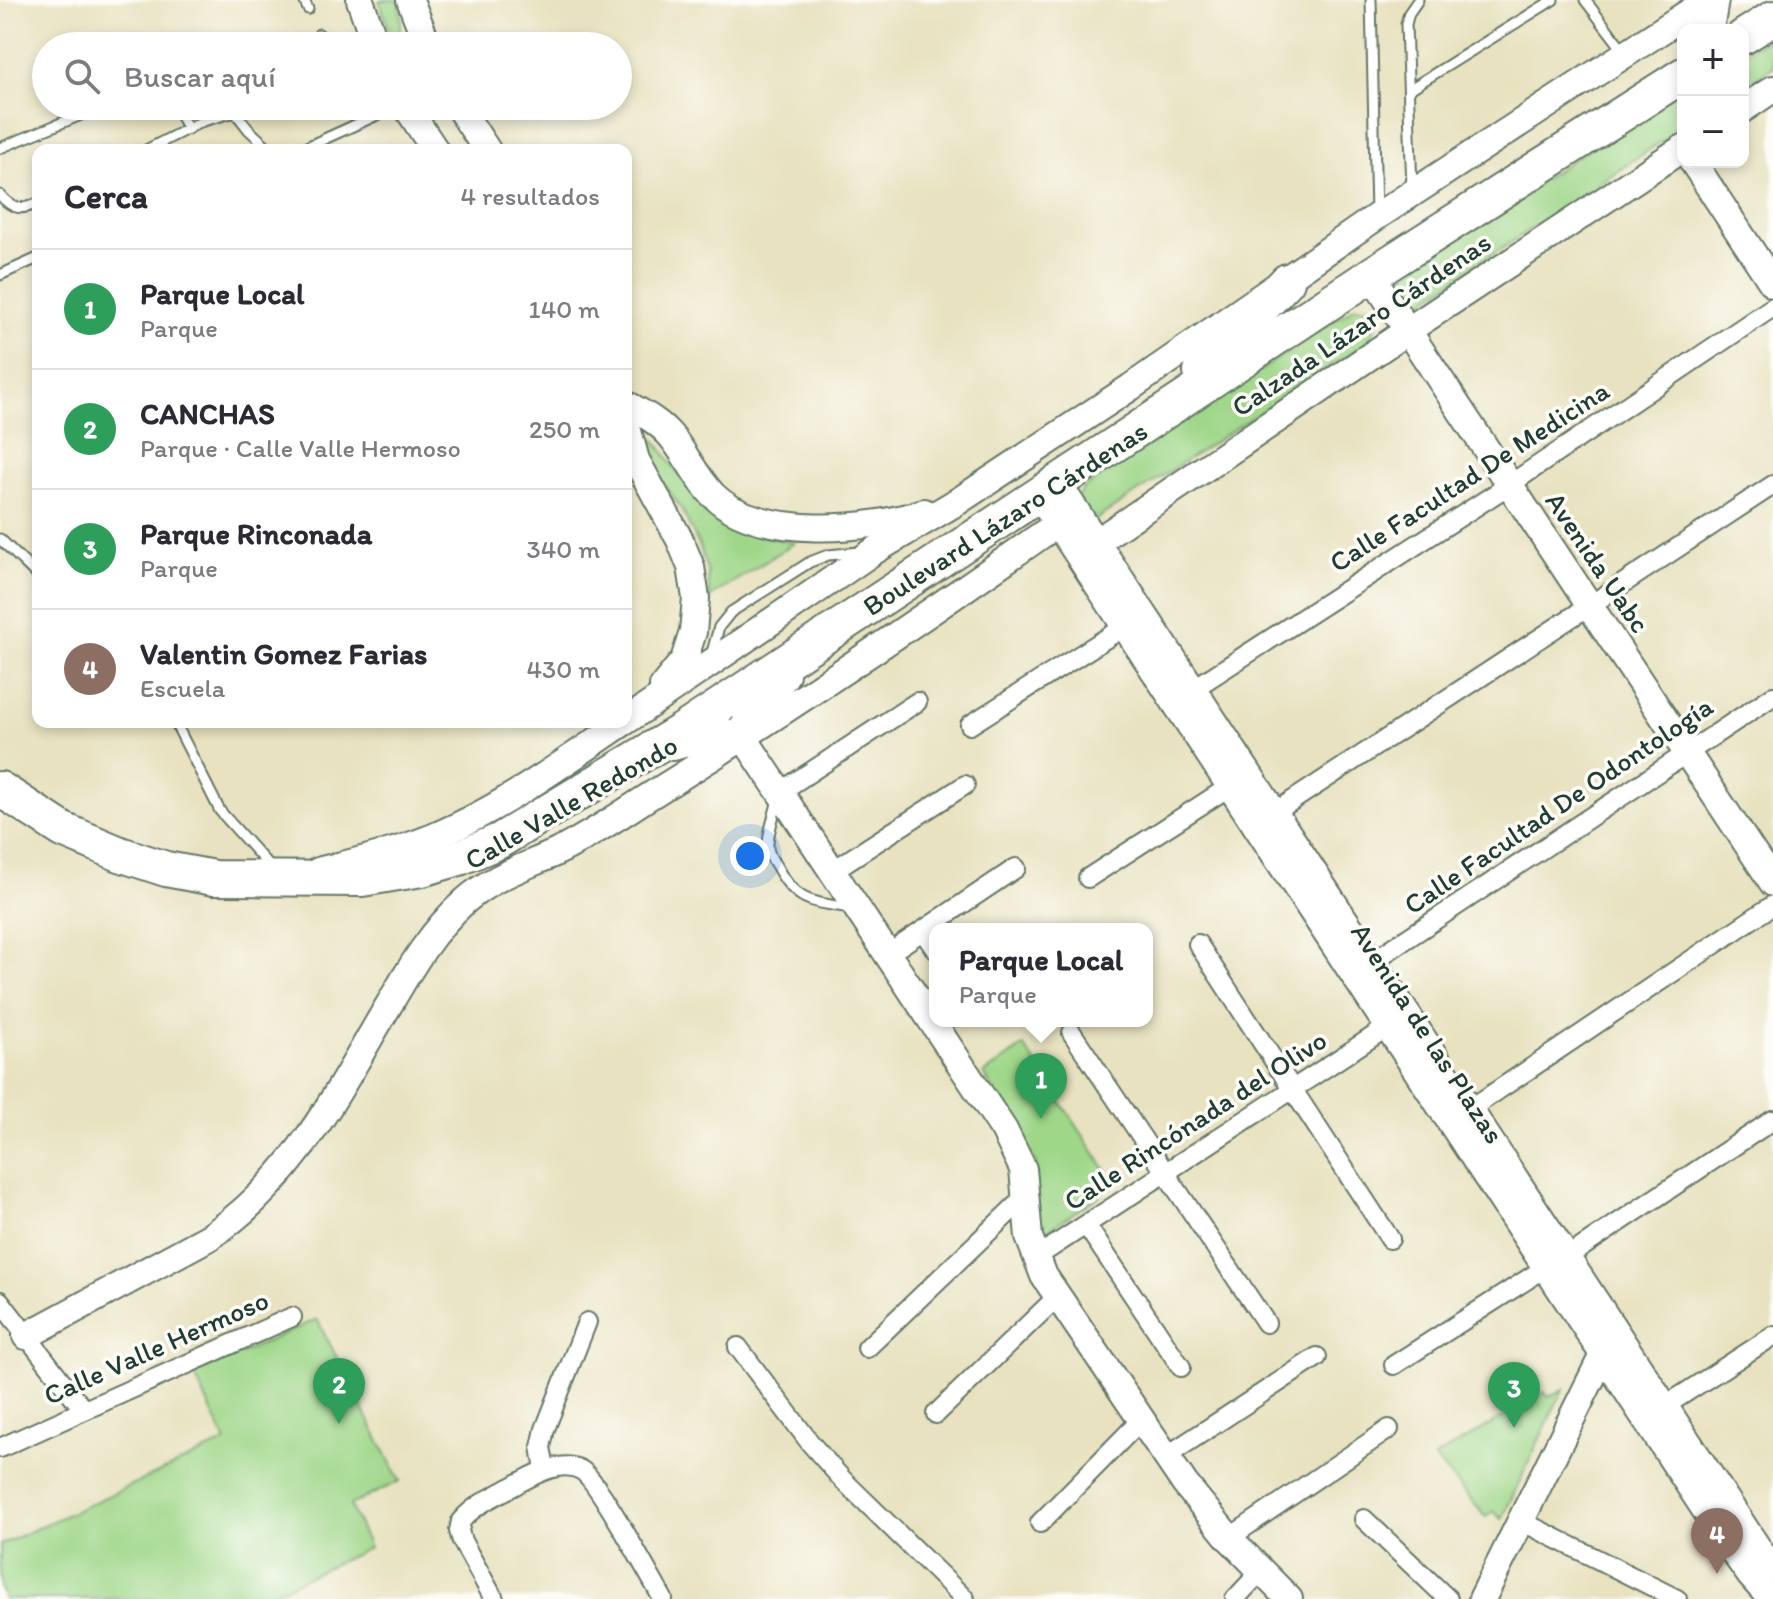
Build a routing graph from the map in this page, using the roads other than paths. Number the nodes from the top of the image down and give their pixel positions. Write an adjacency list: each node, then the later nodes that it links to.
1 (360, 0): 10 (street)
2 (410, 0): 11 (street)
3 (1371, 0): 37 (lane)
4 (1418, 0): 15 (lane)
5 (1553, 0): 15 (lane)
6 (1585, 0): 13 (lane)
7 (1710, 0): 9 (highway); 13 (street, Boulevard Lázaro Cárdenas)
8 (1773, 18): 12 (highway)
9 (1707, 24)
10 (371, 32)
11 (423, 32)
12 (1749, 33)
13 (1627, 55): 35 (street, Boulevard Lázaro Cárdenas)
14 (1677, 79): 42 (highway, Boulevard Lázaro Cárdenas)
15 (1410, 89): 35 (lane)
16 (1773, 89): 17 (street)
17 (1749, 105)
18 (69, 120): 31 (lane)
19 (183, 120): 25 (lane)
20 (207, 120): 25 (lane)
21 (241, 120): 27 (lane)
22 (366, 120): 28 (lane)
23 (415, 120): 29 (street)
24 (467, 120): 30 (street)
25 (188, 129): 26 (lane)
26 (158, 144)
27 (264, 144)
28 (313, 144)
29 (431, 144)
30 (483, 144)
31 (0, 148)
32 (1677, 152): 46 (street, Calzada Lázaro Cárdenas)
33 (1697, 168): 44 (street)
34 (0, 195): 36 (lane)
35 (1412, 195): 37 (street, Boulevard Lázaro Cárdenas)
36 (32, 205)
37 (1376, 217): 43 (street, Boulevard Lázaro Cárdenas)
38 (32, 260): 40 (lane)
39 (0, 267): 40 (lane)
40 (12, 268): 41 (lane)
41 (0, 275)
42 (1371, 275): 46 (street, Avenida Uabc); 48 (highway, Boulevard Lázaro Cárdenas)
43 (1287, 281): 48 (highway); 52 (street, Boulevard Lázaro Cárdenas)
44 (1773, 284)
45 (1773, 307): 50 (street, Calle Facultad De Medicina)
46 (1407, 331): 50 (street, Avenida Uabc); 55 (street, Calzada Lázaro Cárdenas)
47 (632, 407): 52 (street)
48 (1160, 416): 53 (highway, Boulevard Lázaro Cárdenas)
49 (632, 446): 63 (street)
50 (1509, 485): 57 (street, Avenida Uabc); 60 (street, Calle Facultad De Medicina)
51 (1773, 485): 57 (street)
52 (960, 500): 63 (street, Boulevard Lázaro Cárdenas)
53 (1058, 504): 55 (street, Avenida de las Plazas); 59 (highway, Boulevard Lázaro Cárdenas); 67 (street, Calle Valle Redondo)
54 (0, 539): 56 (lane)
55 (1087, 548): 58 (street, Avenida de las Plazas); 60 (street, Avenida de las Plazas)
56 (32, 570)
57 (1589, 606): 68 (street, Avenida Uabc); 74 (street)
58 (1124, 627): 64 (street); 71 (street, Avenida de las Plazas)
59 (808, 647): 67 (highway); 69 (highway, Boulevard Lázaro Cárdenas)
60 (1193, 689): 74 (street, Avenida de las Plazas)
61 (1773, 696): 68 (street, Calle Facultad De Odontología)
62 (917, 702): 73 (street)
63 (632, 717)
64 (970, 725)
65 (178, 728): 77 (lane)
66 (616, 728): 77 (street, Boulevard Lázaro Cárdenas)
67 (744, 738): 69 (highway); 73 (street); 107 (street, Calle Valle Redondo)
68 (1687, 753): 79 (street, Avenida Uabc); 88 (street, Calle Facultad De Odontología)
69 (639, 756): 77 (highway, Boulevard Lázaro Cárdenas)
70 (965, 785): 76 (street)
71 (1229, 787): 78 (street); 91 (street, Avenida de las Plazas)
72 (0, 789): 77 (highway, Boulevard Lázaro Cárdenas)
73 (780, 792): 76 (street); 81 (lane)
74 (1275, 812): 88 (street, Avenida de las Plazas)
75 (1016, 868): 82 (street)
76 (832, 871): 81 (street)
77 (288, 878)
78 (1088, 878)
79 (1773, 883)
80 (1773, 905): 94 (street)
81 (858, 910): 87 (street)
82 (935, 923)
83 (929, 927): 84 (street)
84 (923, 931): 85 (street); 87 (street)
85 (929, 940)
86 (1198, 944): 93 (street)
87 (888, 954): 89 (street)
88 (1373, 961): 94 (street, Avenida de las Plazas)
89 (929, 1016)
90 (936, 1027): 97 (street)
91 (1386, 1028): 93 (street, Calle Rincónada del Olivo); 101 (street, Avenida de las Plazas)
92 (1072, 1033): 96 (street)
93 (1292, 1089): 96 (street, Calle Rincónada del Olivo); 99 (street)
94 (1470, 1109): 101 (street, Avenida de las Plazas)
95 (1773, 1120): 101 (street)
96 (1166, 1173): 98 (street, Calle Rincónada del Olivo); 106 (street)
97 (1026, 1196): 100 (street); 110 (street)
98 (1086, 1225): 100 (street, Calle Rincónada del Olivo); 114 (street)
99 (1390, 1239)
100 (1035, 1258): 102 (street)
101 (1556, 1263): 111 (street, Avenida de las Plazas); 113 (street); 115 (street, Avenida de las Plazas)
102 (1057, 1297): 117 (street); 118 (street)
103 (0, 1301): 107 (street)
104 (292, 1317): 116 (street, Calle Valle Hermoso)
105 (587, 1322): 122 (street)
106 (1266, 1323)
107 (26, 1336): 116 (street)
108 (1773, 1336): 115 (street)
109 (738, 1347): 131 (street)
110 (867, 1348)
111 (1603, 1355): 124 (street); 137 (street, Avenida de las Plazas)
112 (1317, 1357): 121 (street)
113 (1394, 1365)
114 (1181, 1367)
115 (1665, 1406): 127 (street, Avenida de las Plazas)
116 (83, 1409): 120 (street, Calle Valle Hermoso)
117 (936, 1414)
118 (1140, 1421): 121 (street); 125 (street)
119 (1389, 1429): 126 (street)
120 (0, 1448)
121 (1165, 1457): 126 (street)
122 (545, 1469): 129 (street); 130 (street)
123 (1364, 1519): 134 (street)
124 (1521, 1521): 135 (street); 136 (street)
125 (1040, 1523)
126 (1229, 1538): 128 (street)
127 (1773, 1567)
128 (1261, 1571): 132 (street); 133 (street)
129 (494, 1599)
130 (663, 1599)
131 (965, 1599)
132 (1235, 1599)
133 (1289, 1599)
134 (1448, 1599)
135 (1482, 1599)
136 (1677, 1599)
137 (1771, 1599)

